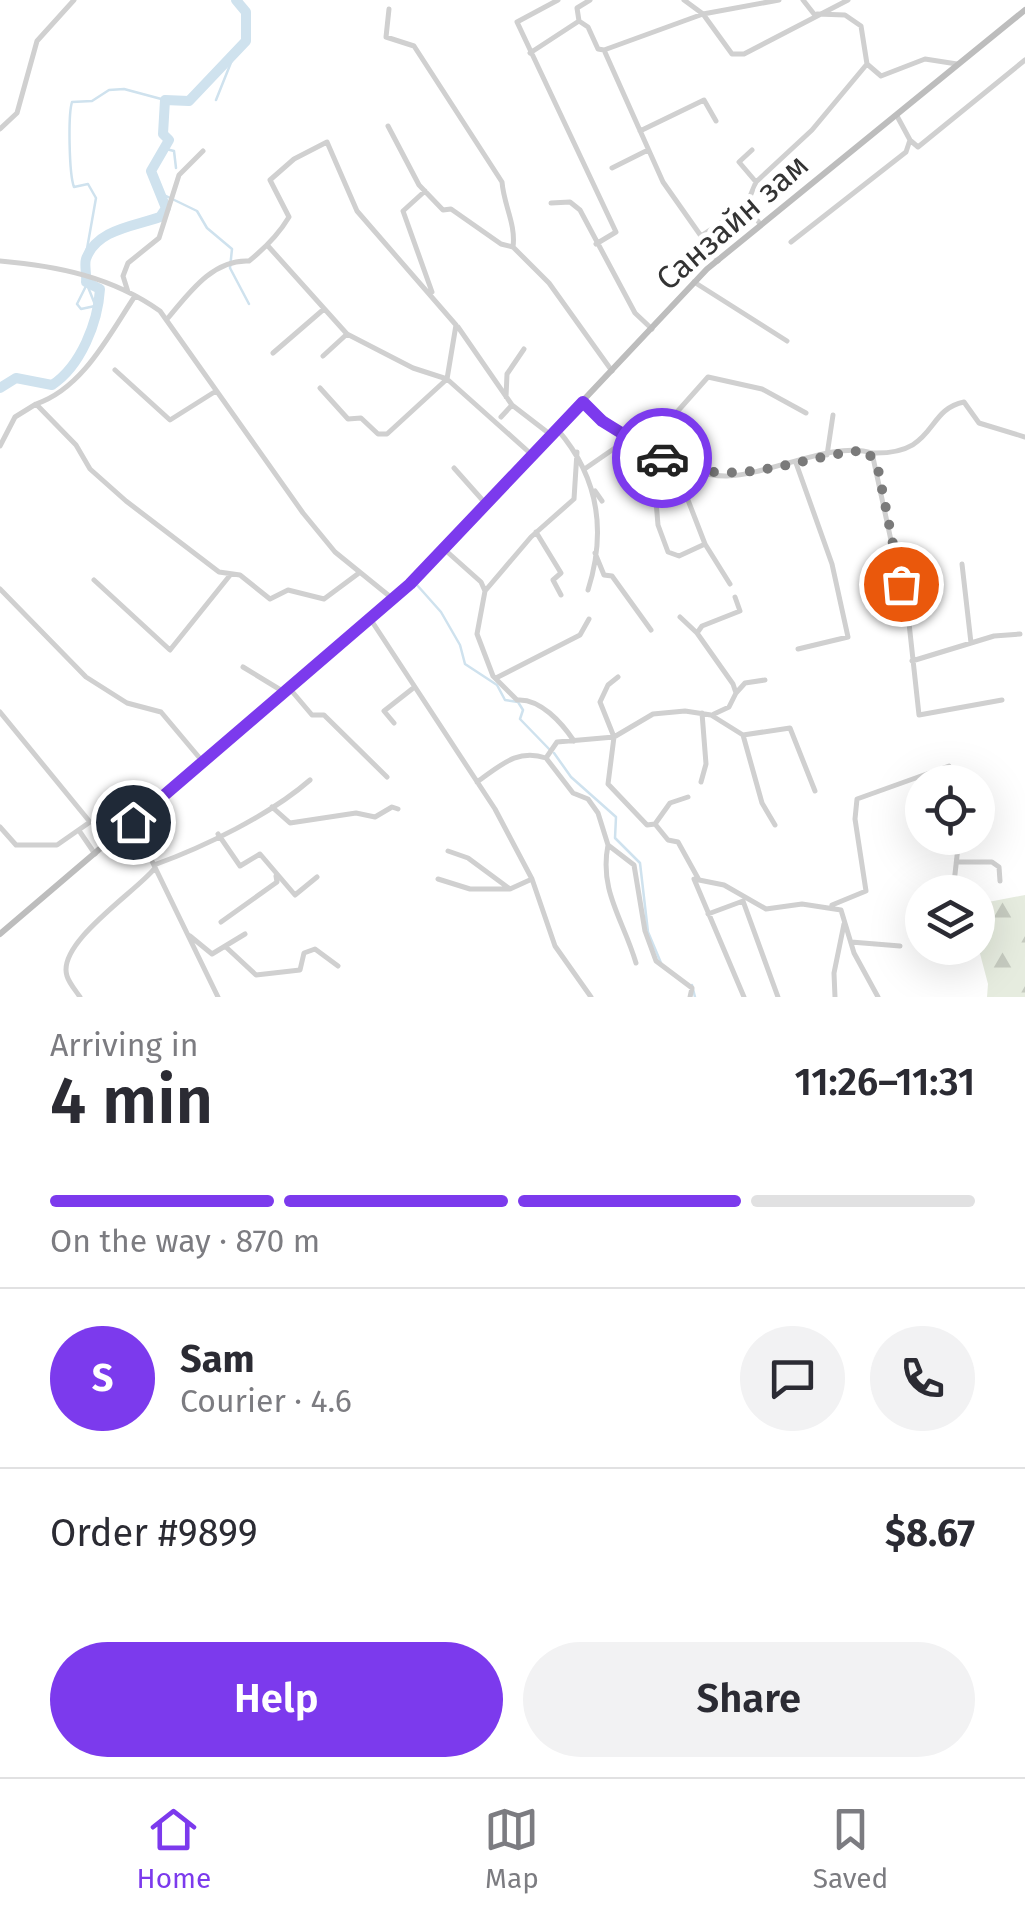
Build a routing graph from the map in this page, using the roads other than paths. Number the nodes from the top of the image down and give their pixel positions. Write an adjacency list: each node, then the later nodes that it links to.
1 (74, 0): 21 (street)
2 (558, 0): 14 (street)
3 (590, 0): 12 (street)
4 (684, 0): 10 (street)
5 (779, 0): 10 (street)
6 (804, 0): 11 (street)
7 (844, 1): 11 (street)
8 (389, 8): 37 (street)
9 (1025, 10): 17 (main road, Санзайн зам)
10 (703, 14): 11 (street); 13 (street)
11 (814, 14): 16 (street)
12 (579, 21): 13 (street); 14 (street)
13 (604, 50): 22 (street)
14 (530, 52): 35 (street)
15 (1025, 60): 23 (street)
16 (867, 64): 17 (street); 28 (street)
17 (960, 65): 18 (main road, Санзайн зам)
18 (897, 116): 23 (street); 32 (main road, Санзайн зам)
19 (716, 121): 22 (street)
20 (388, 126): 29 (street)
21 (0, 130)
22 (640, 132): 24 (street)
23 (910, 140): 34 (street)
24 (648, 150): 27 (street); 33 (street)
25 (752, 150): 28 (street)
26 (203, 152): 41 (street)
27 (612, 168)
28 (756, 182): 31 (street)
29 (425, 191): 37 (street); 42 (street)
30 (551, 203): 35 (street)
31 (746, 206): 32 (street); 33 (street)
32 (762, 226): 39 (main road, Санзайн зам)
33 (701, 236): 39 (street)
34 (791, 242)
35 (596, 244): 46 (street)
36 (268, 246): 42 (street); 43 (street); 44 (street)
37 (513, 247): 53 (street)
38 (0, 261): 41 (street)
39 (718, 261): 40 (main road, Санзайн зам)
40 (694, 282): 46 (main road, Санзайн зам); 48 (street)
41 (132, 294): 44 (street); 59 (street)
42 (432, 296): 45 (street)
43 (324, 309): 47 (street); 50 (street)
44 (168, 318): 56 (street)
45 (456, 325): 54 (street); 57 (street)
46 (652, 328): 53 (main road, Санзайн зам)
47 (346, 334): 51 (street); 54 (street)
48 (787, 340)
49 (524, 349): 57 (street)
50 (273, 352)
51 (323, 356)
52 (115, 370): 56 (street)
53 (612, 371): 58 (main road, Санзайн зам)
54 (447, 379): 55 (street); 70 (street)
55 (320, 388)
56 (216, 391): 85 (street)
57 (509, 402): 62 (street); 63 (street)
58 (583, 402): 63 (main road, Санзайн зам); 66 (street)
59 (36, 404): 65 (street); 84 (street)
60 (806, 413): 66 (street)
61 (833, 415): 71 (street)
62 (501, 416)
63 (554, 432): 67 (street); 70 (main road, Санзайн зам)
64 (1025, 437): 69 (street)
65 (0, 446)
66 (643, 446): 68 (street); 75 (street)
67 (577, 452): 75 (street); 79 (street)
68 (652, 453): 73 (street); 80 (street)
69 (872, 453): 71 (street); 102 (street)
70 (533, 455): 78 (main road, Санзайн зам)
71 (827, 455): 72 (street)
72 (796, 463): 73 (street); 101 (street)
73 (674, 464): 80 (street)
74 (454, 468): 78 (street)
75 (586, 468): 76 (street)
76 (591, 483): 77 (street); 82 (street)
77 (602, 501)
78 (486, 504): 81 (main road, Санзайн зам)
79 (536, 532): 90 (street); 91 (street)
80 (705, 544): 87 (street)
81 (444, 549): 90 (street); 93 (main road, Санзайн зам)
82 (594, 550): 89 (street); 97 (street)
83 (962, 564): 100 (street)
84 (231, 574): 85 (street); 86 (street)
85 (359, 574): 93 (street)
86 (94, 580)
87 (730, 584)
88 (0, 589): 119 (street)
89 (588, 590)
90 (485, 591): 105 (street)
91 (561, 594)
92 (735, 597): 98 (street)
93 (393, 599): 96 (main road, Санзайн зам)
94 (680, 617): 98 (street)
95 (589, 618): 105 (street)
96 (371, 620): 107 (street); 108 (main road, Санзайн зам)
97 (651, 630)
98 (697, 632): 109 (street)
99 (1020, 634): 100 (street)
100 (971, 643): 102 (street)
101 (798, 649)
102 (911, 661): 110 (street)
103 (243, 667): 108 (street)
104 (618, 677): 116 (street)
105 (496, 678): 117 (street)
106 (765, 680): 109 (street)
107 (412, 689): 114 (street); 122 (street)
108 (288, 692): 119 (main road, Санзайн зам); 120 (street)
109 (736, 693): 113 (street)
110 (1002, 700)
111 (0, 712): 133 (street)
112 (702, 713): 113 (street); 116 (street); 123 (street)
113 (711, 715): 115 (street)
114 (394, 723)
115 (743, 735): 125 (street); 131 (street)
116 (614, 737): 117 (street); 130 (street)
117 (574, 741): 118 (street)
118 (546, 758): 122 (street); 135 (street)
119 (203, 762): 129 (main road, Санзайн зам)
120 (387, 777)
121 (310, 780): 127 (street)
122 (477, 782): 146 (street)
123 (700, 782)
124 (905, 782): 149 (street)
125 (815, 790)
126 (688, 797): 130 (street)
127 (272, 807): 128 (street); 134 (street)
128 (398, 809)
129 (133, 822): 137 (main road, Санзайн зам); 140 (street)
130 (655, 824): 141 (street)
131 (775, 825)
132 (0, 828): 133 (street)
133 (80, 832): 137 (street)
134 (218, 834): 140 (street); 142 (street)
135 (608, 845): 159 (street); 164 (street)
136 (448, 851): 148 (street)
137 (95, 854): 153 (main road, Санзайн зам)
138 (958, 855): 139 (street)
139 (957, 862): 143 (street); 147 (street)
140 (154, 867): 155 (street); 161 (street)
141 (691, 872): 149 (street); 150 (street)
142 (276, 873): 144 (street); 151 (street)
143 (955, 875)
144 (317, 877)
145 (438, 879): 148 (street)
146 (532, 879): 148 (street); 163 (street)
147 (1000, 881)
148 (510, 889)
149 (832, 905): 152 (street)
150 (708, 914): 165 (street); 166 (street)
151 (221, 922)
152 (845, 922): 156 (street); 167 (street)
153 (0, 934)
154 (244, 934): 158 (street)
155 (190, 936): 158 (street); 162 (street)
156 (851, 942): 157 (street); 168 (street)
157 (900, 946)
158 (227, 948): 160 (street)
159 (636, 963)
160 (338, 966)
161 (80, 997)
162 (218, 997)
163 (591, 997)
164 (690, 997)
165 (744, 997)
166 (778, 997)
167 (836, 997)
168 (878, 997)

